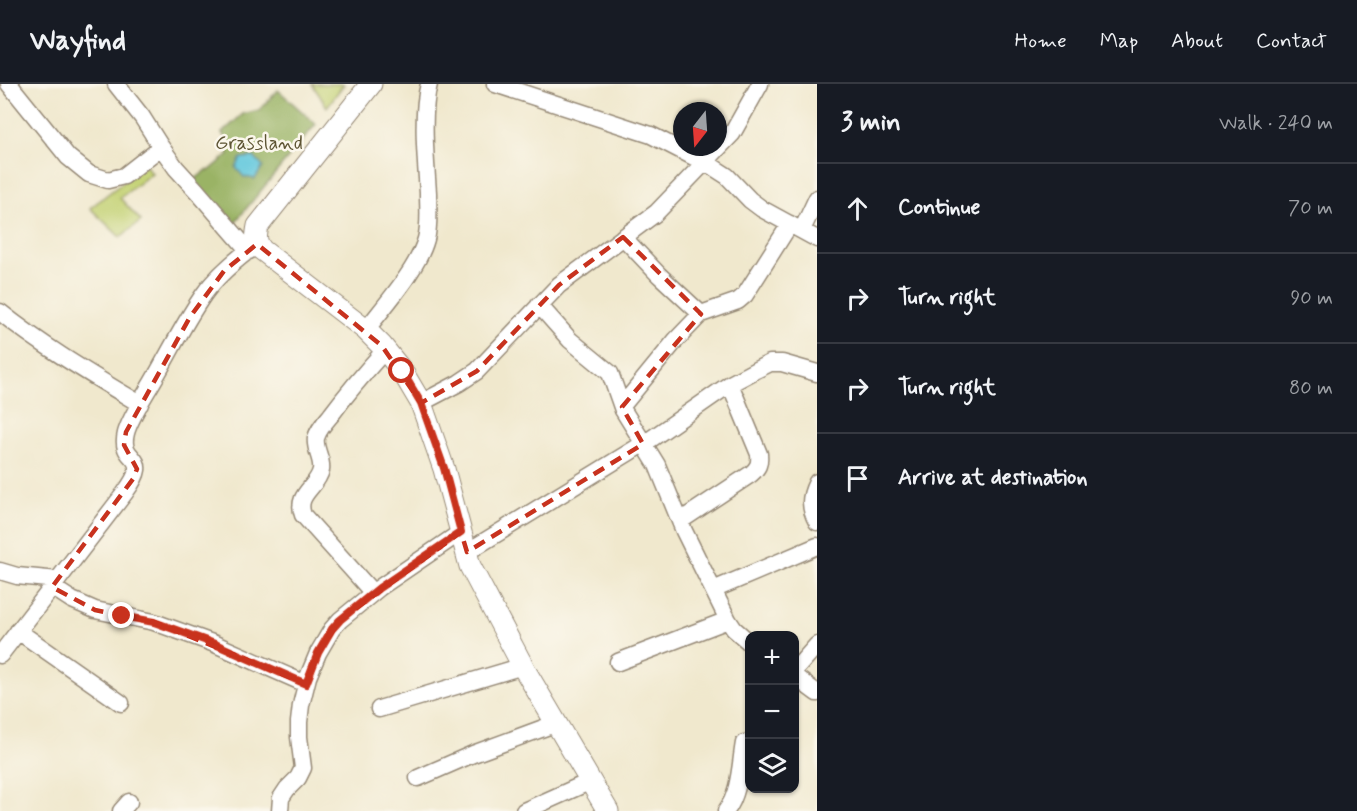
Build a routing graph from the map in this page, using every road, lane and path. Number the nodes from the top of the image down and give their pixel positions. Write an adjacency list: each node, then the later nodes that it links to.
1 (9, 84): 7 (street)
2 (116, 84): 7 (street)
3 (371, 84): 13 (street)
4 (429, 84): 17 (street)
5 (495, 84): 8 (street)
6 (760, 84): 8 (street)
7 (160, 147): 13 (street)
8 (705, 163): 10 (street); 11 (street)
9 (817, 198): 10 (street)
10 (796, 227): 12 (street); 16 (street)
11 (622, 237): 14 (street); 16 (street)
12 (817, 239)
13 (253, 248): 17 (street); 22 (street)
14 (539, 305): 21 (street); 23 (street)
15 (0, 312): 22 (street)
16 (701, 314): 23 (street)
17 (366, 330): 18 (street)
18 (386, 350): 21 (street); 34 (street)
19 (817, 373): 20 (street)
20 (730, 384): 24 (street); 26 (street)
21 (421, 403): 28 (street)
22 (140, 404): 32 (street)
23 (622, 406): 24 (street)
24 (643, 444): 26 (street); 30 (street)
25 (817, 482): 27 (street)
26 (680, 521): 33 (street)
27 (817, 522)
28 (461, 532): 30 (street); 34 (street)
29 (817, 546): 33 (street)
30 (466, 552): 41 (street)
31 (0, 571): 32 (street)
32 (55, 584): 36 (street); 44 (street)
33 (712, 590): 35 (street)
34 (373, 593): 44 (street)
35 (728, 620): 37 (street); 40 (street)
36 (18, 631): 39 (street); 46 (street)
37 (745, 639)
38 (817, 645): 42 (street)
39 (0, 655)
40 (618, 662)
41 (523, 666): 47 (street); 48 (street)
42 (799, 666)
43 (799, 679): 45 (street)
44 (306, 684): 52 (street)
45 (817, 693)
46 (121, 703)
47 (379, 709)
48 (556, 723): 50 (street); 51 (street)
49 (744, 743): 55 (street)
50 (418, 778)
51 (591, 781): 53 (street); 54 (street)
52 (280, 811)
53 (524, 811)
54 (608, 811)
55 (726, 811)

